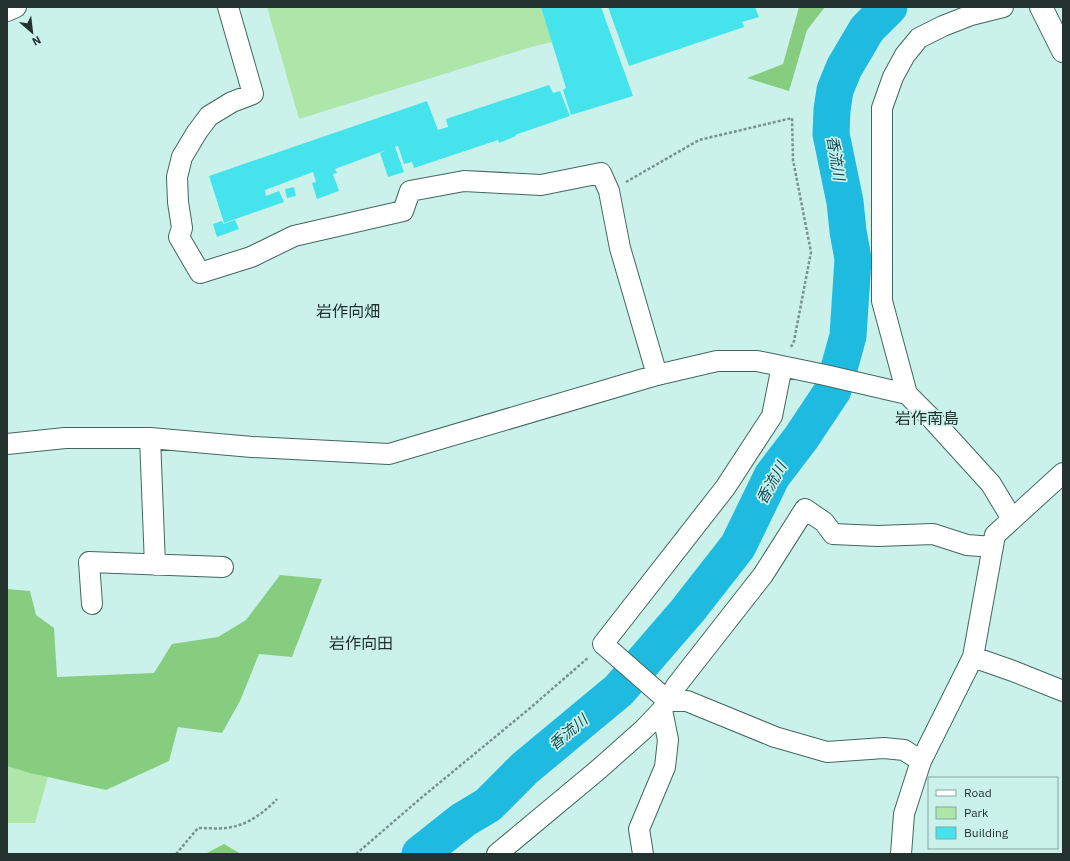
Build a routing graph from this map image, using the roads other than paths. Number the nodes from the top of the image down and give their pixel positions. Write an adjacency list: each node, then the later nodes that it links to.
1 (16, 7): 5 (street)
2 (228, 7): 8 (street)
3 (1003, 7): 9 (street)
4 (1041, 7): 6 (main road)
5 (7, 10)
6 (1063, 50)
7 (782, 366): 8 (street); 9 (street); 20 (street)
8 (657, 375): 10 (street)
9 (907, 394): 13 (street)
10 (150, 438): 11 (street); 15 (street)
11 (7, 444)
12 (1063, 473): 13 (street)
13 (1012, 519): 14 (street)
14 (993, 548): 18 (street); 20 (street)
15 (155, 565): 16 (street); 17 (street)
16 (223, 567)
17 (92, 604)
18 (973, 657): 19 (street); 21 (street)
19 (1063, 691)
20 (665, 706): 21 (street); 22 (street); 23 (street)
21 (921, 761): 24 (street)
22 (497, 854)
23 (642, 854)
24 (902, 854)

